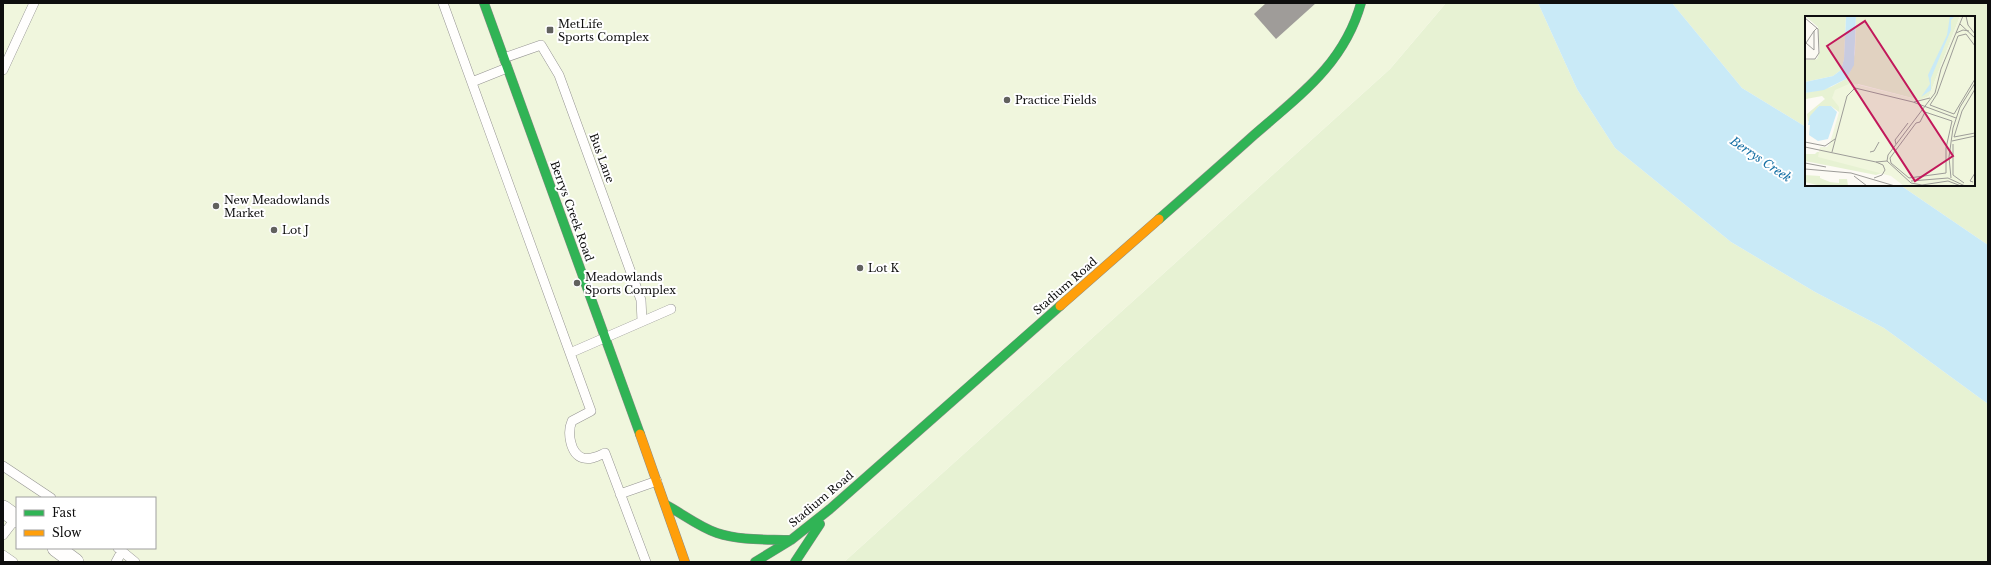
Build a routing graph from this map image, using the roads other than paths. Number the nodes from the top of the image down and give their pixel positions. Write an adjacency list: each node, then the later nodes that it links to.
1 (34, 3): 7 (lane)
2 (444, 3): 8 (lane)
3 (484, 3): 5 (street, Berrys Creek Road)
4 (1361, 3): 18 (street, Stadium Road)
5 (504, 58): 6 (street, Berrys Creek Road); 10 (lane, Bus Lane)
6 (507, 68): 8 (lane); 11 (street, Berrys Creek Road)
7 (3, 70)
8 (472, 82): 12 (lane)
9 (671, 309): 10 (lane)
10 (642, 321): 11 (lane)
11 (605, 337): 12 (lane); 14 (street, Berrys Creek Road)
12 (570, 353): 15 (lane)
13 (3, 466): 16 (lane)
14 (657, 481): 15 (lane); 17 (street, Berrys Creek Road)
15 (620, 494): 29 (lane)
16 (50, 497)
17 (666, 505): 21 (street); 30 (street, Berrys Creek Road)
18 (830, 509): 21 (street, Stadium Road); 32 (street)
19 (12, 516): 20 (lane)
20 (3, 535)
21 (791, 540): 31 (street, Stadium Road)
22 (57, 549): 26 (street)
23 (120, 550): 27 (lane); 28 (lane)
24 (3, 555): 25 (lane)
25 (13, 562)
26 (75, 562)
27 (116, 562)
28 (135, 562)
29 (646, 562)
30 (685, 562)
31 (755, 562)
32 (796, 562)

